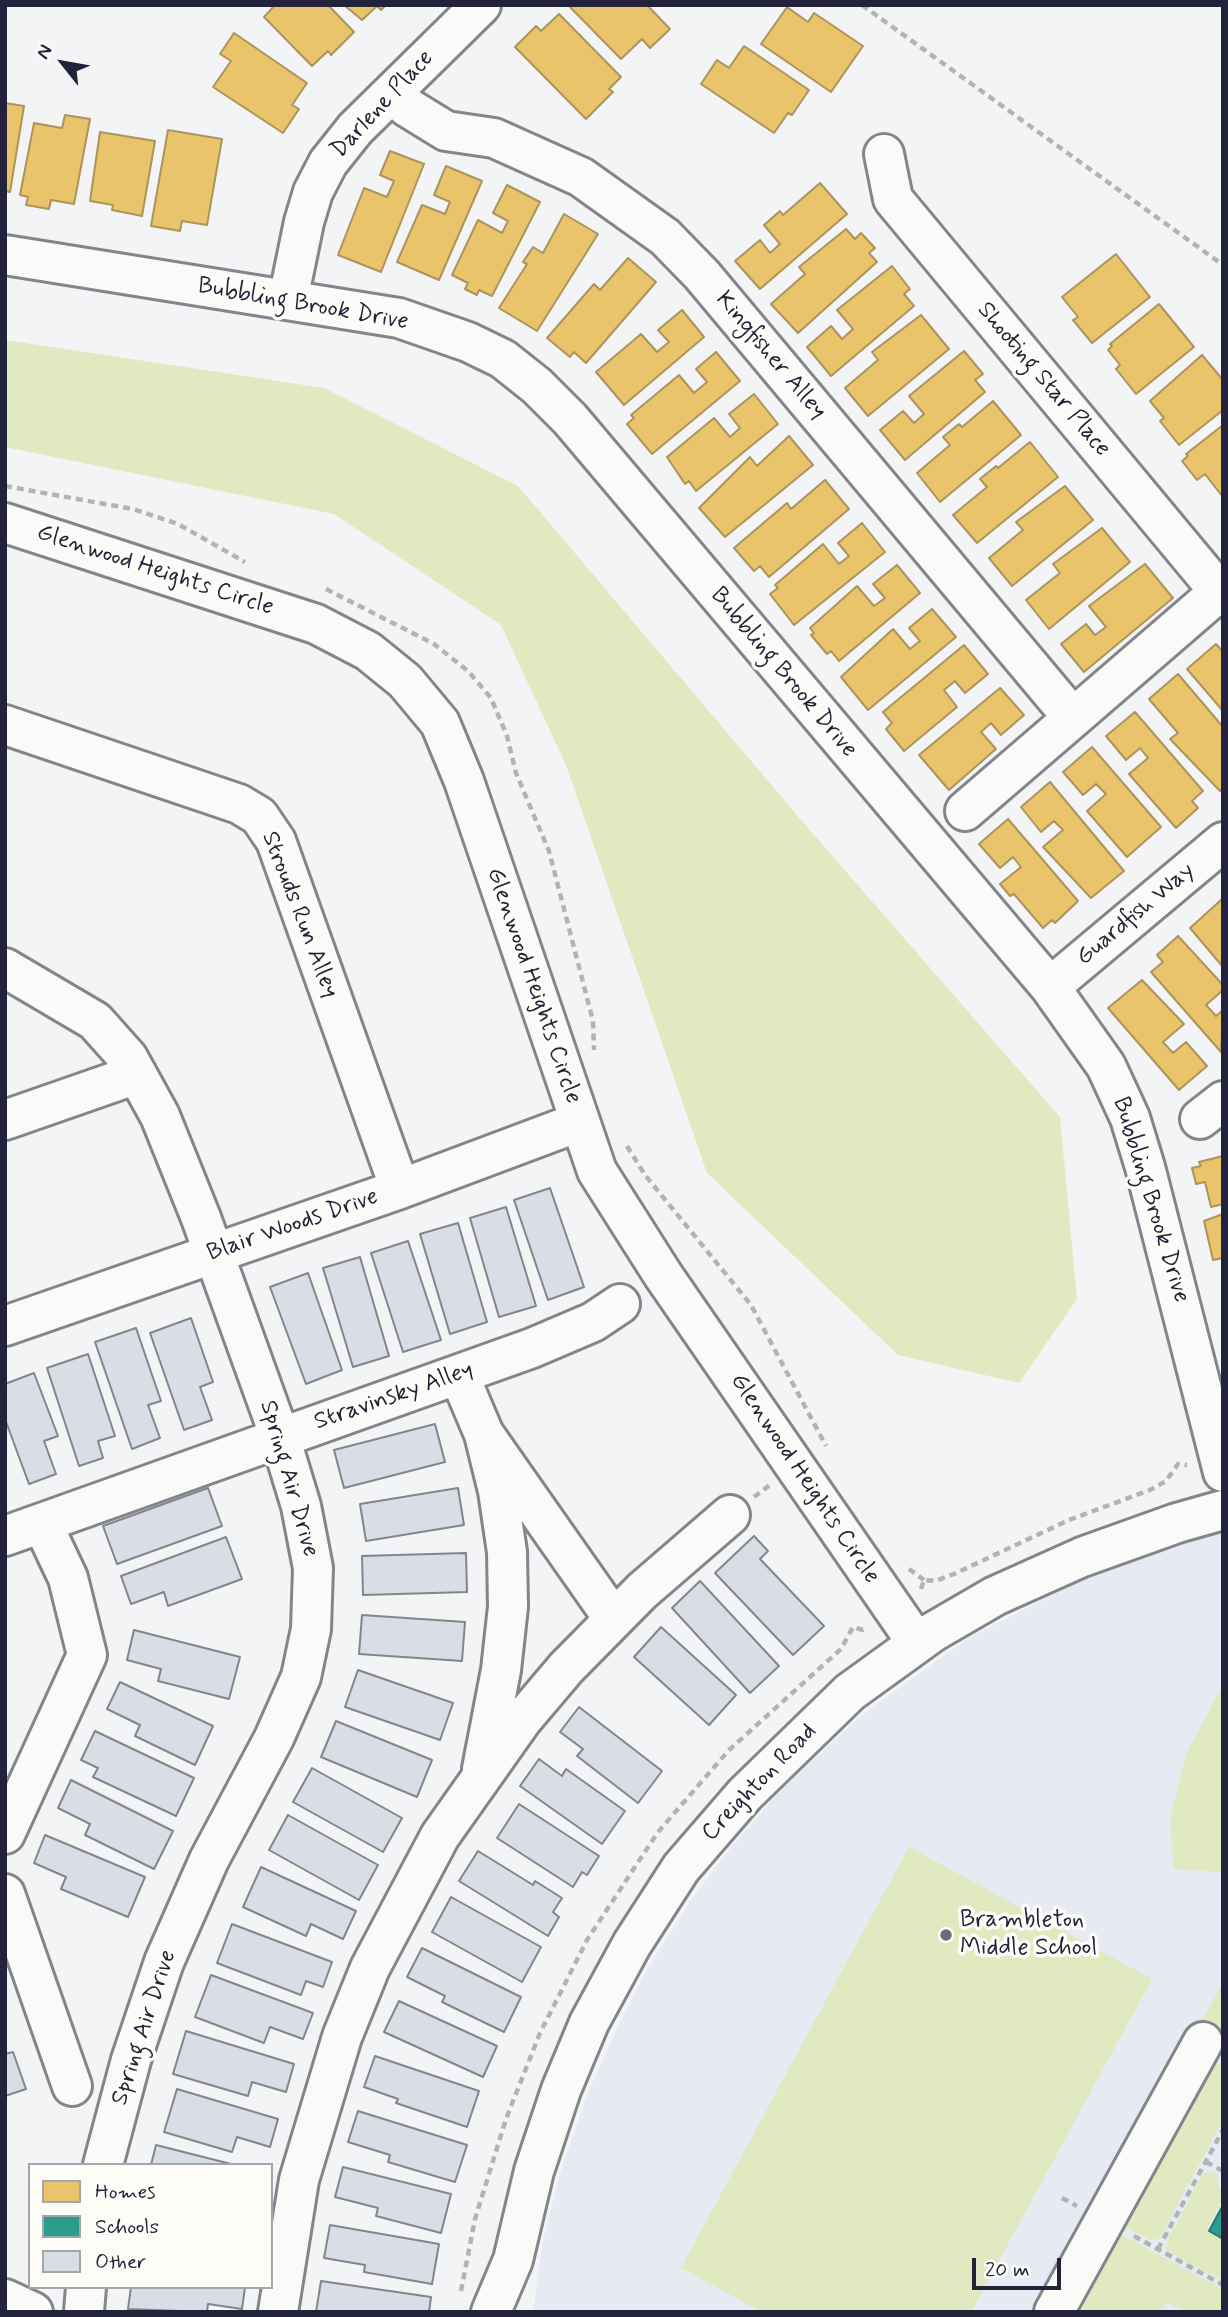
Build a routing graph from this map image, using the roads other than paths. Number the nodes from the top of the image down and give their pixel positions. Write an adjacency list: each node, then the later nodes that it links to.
1 (481, 5): 2 (street, Darlene Place)
2 (392, 93): 5 (street, Darlene Place); 8 (street, Kingfisher Alley)
3 (884, 154): 7 (street, Shooting Star Place)
4 (5, 255): 5 (street, Bubbling Brook Drive)
5 (288, 300): 13 (street, Bubbling Brook Drive)
6 (5, 523): 16 (street, Glenwood Heights Circle)
7 (1221, 594): 8 (street)
8 (1073, 718): 10 (street)
9 (5, 725): 17 (street, Strouds Run Alley)
10 (965, 811)
11 (1223, 842): 13 (street, Guardfish Way)
12 (5, 968): 14 (street, Spring Air Drive)
13 (1050, 987): 24 (street, Bubbling Brook Drive)
14 (137, 1074): 15 (street); 18 (street, Spring Air Drive)
15 (5, 1120)
16 (579, 1122): 17 (street, Blair Woods Drive); 30 (street, Glenwood Heights Circle)
17 (400, 1189): 18 (street, Blair Woods Drive)
18 (214, 1254): 20 (street, Blair Woods Drive); 23 (street, Spring Air Drive)
19 (620, 1304): 21 (street, Stravinsky Alley)
20 (5, 1326)
21 (459, 1375): 22 (street); 23 (street, Stravinsky Alley)
22 (484, 1434): 29 (street); 31 (street)
23 (280, 1437): 27 (street, Stravinsky Alley); 36 (street, Spring Air Drive)
24 (1223, 1472)
25 (1223, 1510): 30 (street, Creighton Road)
26 (730, 1515): 29 (street)
27 (42, 1523): 28 (street, Stravinsky Alley); 32 (street)
28 (5, 1536)
29 (613, 1618): 31 (street)
30 (917, 1643): 37 (street, Creighton Road)
31 (481, 1774): 42 (street)
32 (5, 1834)
33 (5, 1894): 35 (street)
34 (1203, 2042): 45 (street)
35 (72, 2086)
36 (104, 2163)
37 (513, 2260): 43 (street, Creighton Road); 44 (street, Creighton Road)
38 (86, 2289): 41 (street)
39 (5, 2299): 40 (street)
40 (33, 2312)
41 (84, 2312)
42 (278, 2312)
43 (491, 2312)
44 (518, 2312)
45 (1054, 2312)

